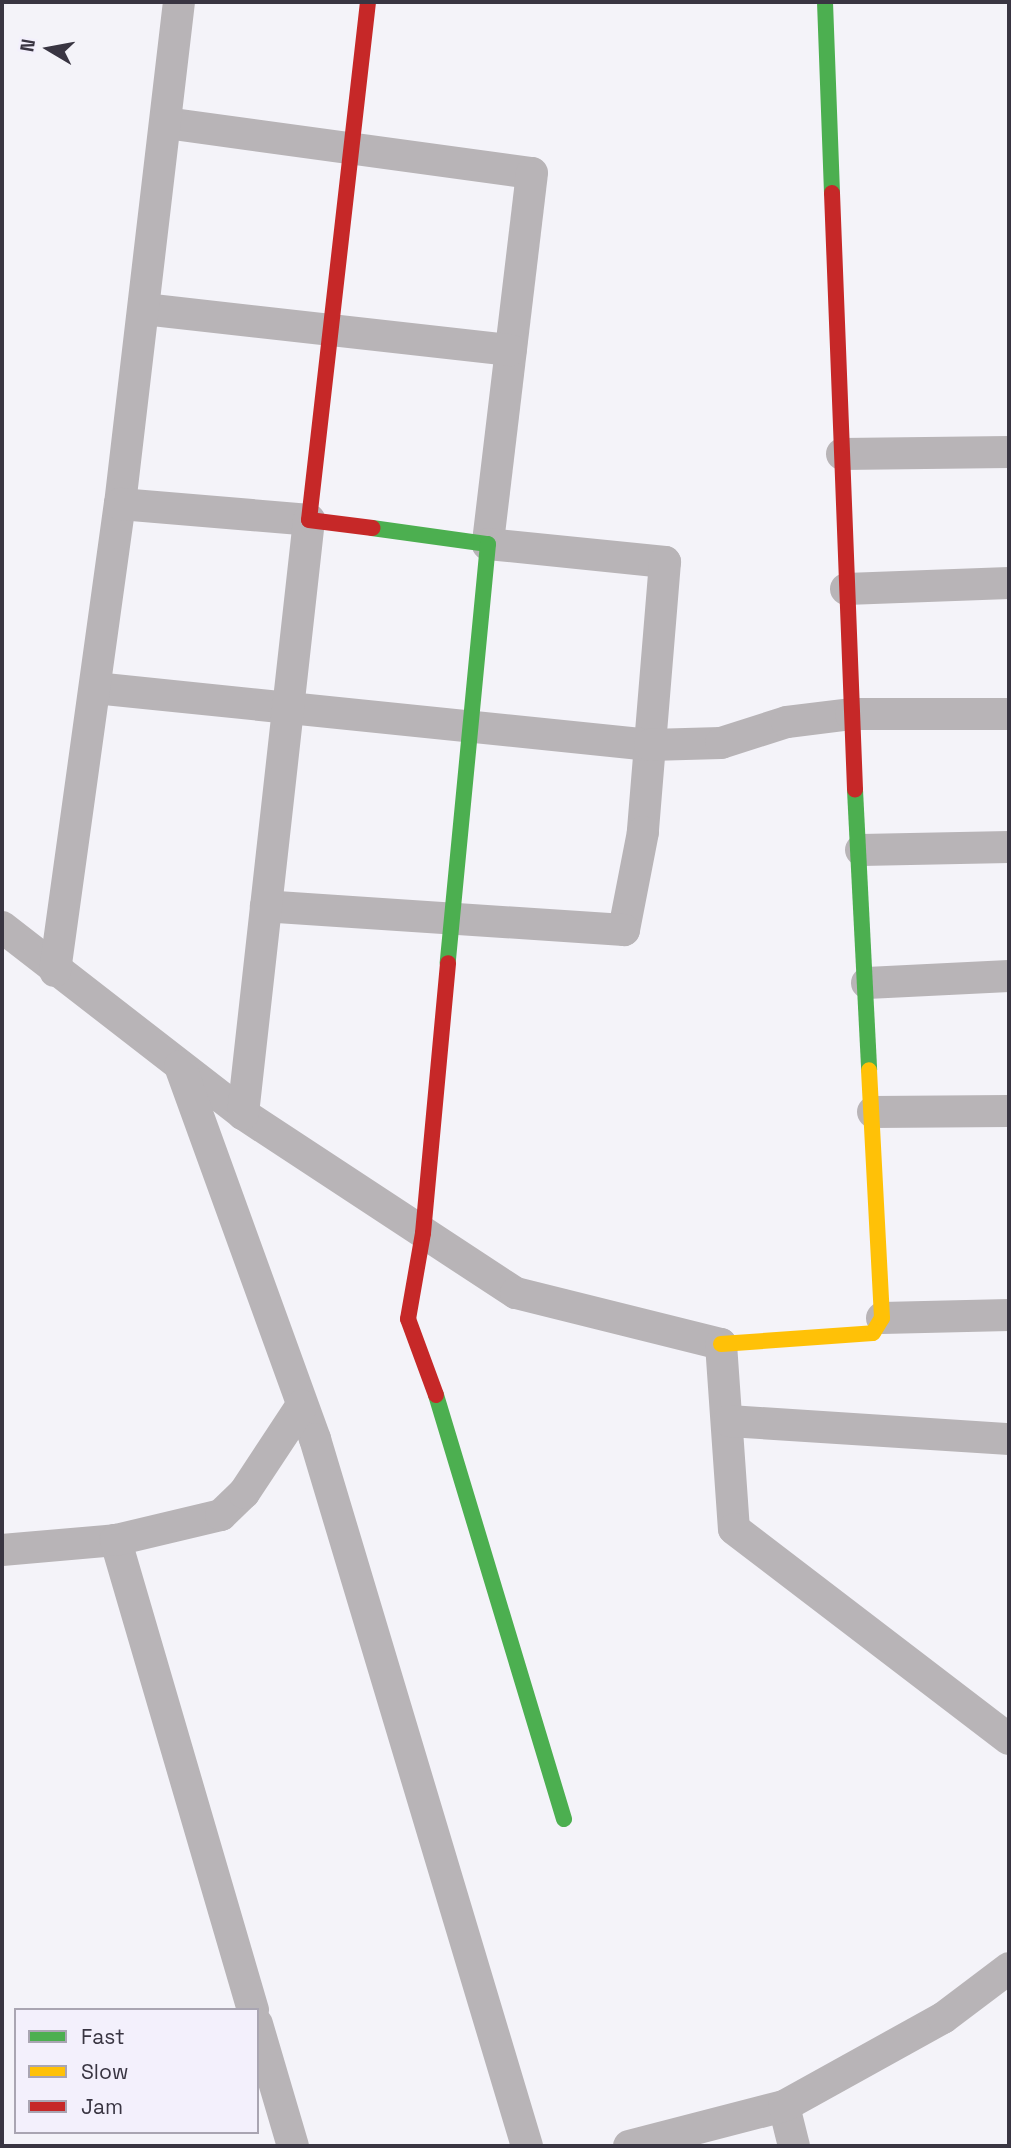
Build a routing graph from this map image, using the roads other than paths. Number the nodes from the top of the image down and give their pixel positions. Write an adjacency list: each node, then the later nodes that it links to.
1 (179, 2): 4 (street)
2 (368, 2): 5 (street)
3 (825, 2): 10 (street)
4 (166, 122): 5 (street); 6 (street)
5 (348, 147): 7 (street); 8 (street)
6 (144, 309): 7 (street); 11 (street)
7 (327, 327): 8 (street); 12 (street)
8 (511, 350): 13 (street)
9 (1009, 452): 10 (street)
10 (842, 454): 15 (street)
11 (120, 504): 12 (street); 16 (street)
12 (309, 520): 13 (street); 17 (street)
13 (488, 544): 20 (street); 21 (street)
14 (1009, 583): 15 (street)
15 (846, 589): 18 (street)
16 (95, 688): 17 (street); 27 (street)
17 (287, 710): 20 (street); 24 (street)
18 (851, 714): 19 (street); 21 (street); 23 (street)
19 (1009, 714)
20 (471, 725): 21 (street); 25 (street)
21 (650, 745): 25 (street)
22 (1009, 847): 23 (street)
23 (861, 850): 29 (street)
24 (266, 906): 25 (street); 33 (street)
25 (453, 921): 34 (street)
26 (2, 927): 27 (street)
27 (55, 971): 30 (street)
28 (1009, 976): 29 (street)
29 (867, 983): 32 (street)
30 (180, 1066): 33 (street); 38 (street)
31 (1009, 1111): 32 (street)
32 (873, 1112): 36 (street)
33 (243, 1114): 34 (street)
34 (423, 1234): 37 (street); 45 (street)
35 (1009, 1315): 36 (street)
36 (882, 1318): 37 (street)
37 (721, 1344): 39 (street)
38 (302, 1405): 41 (street); 51 (street)
39 (729, 1421): 40 (street); 43 (street)
40 (1009, 1439)
41 (116, 1540): 42 (street); 47 (street)
42 (2, 1550)
43 (995, 1713): 44 (street)
44 (1009, 1739)
45 (564, 1819)
46 (1000, 1975): 49 (street)
47 (252, 2008)
48 (259, 2032): 50 (street)
49 (783, 2106): 52 (street); 53 (street)
50 (293, 2146)
51 (527, 2146)
52 (629, 2146)
53 (794, 2146)

